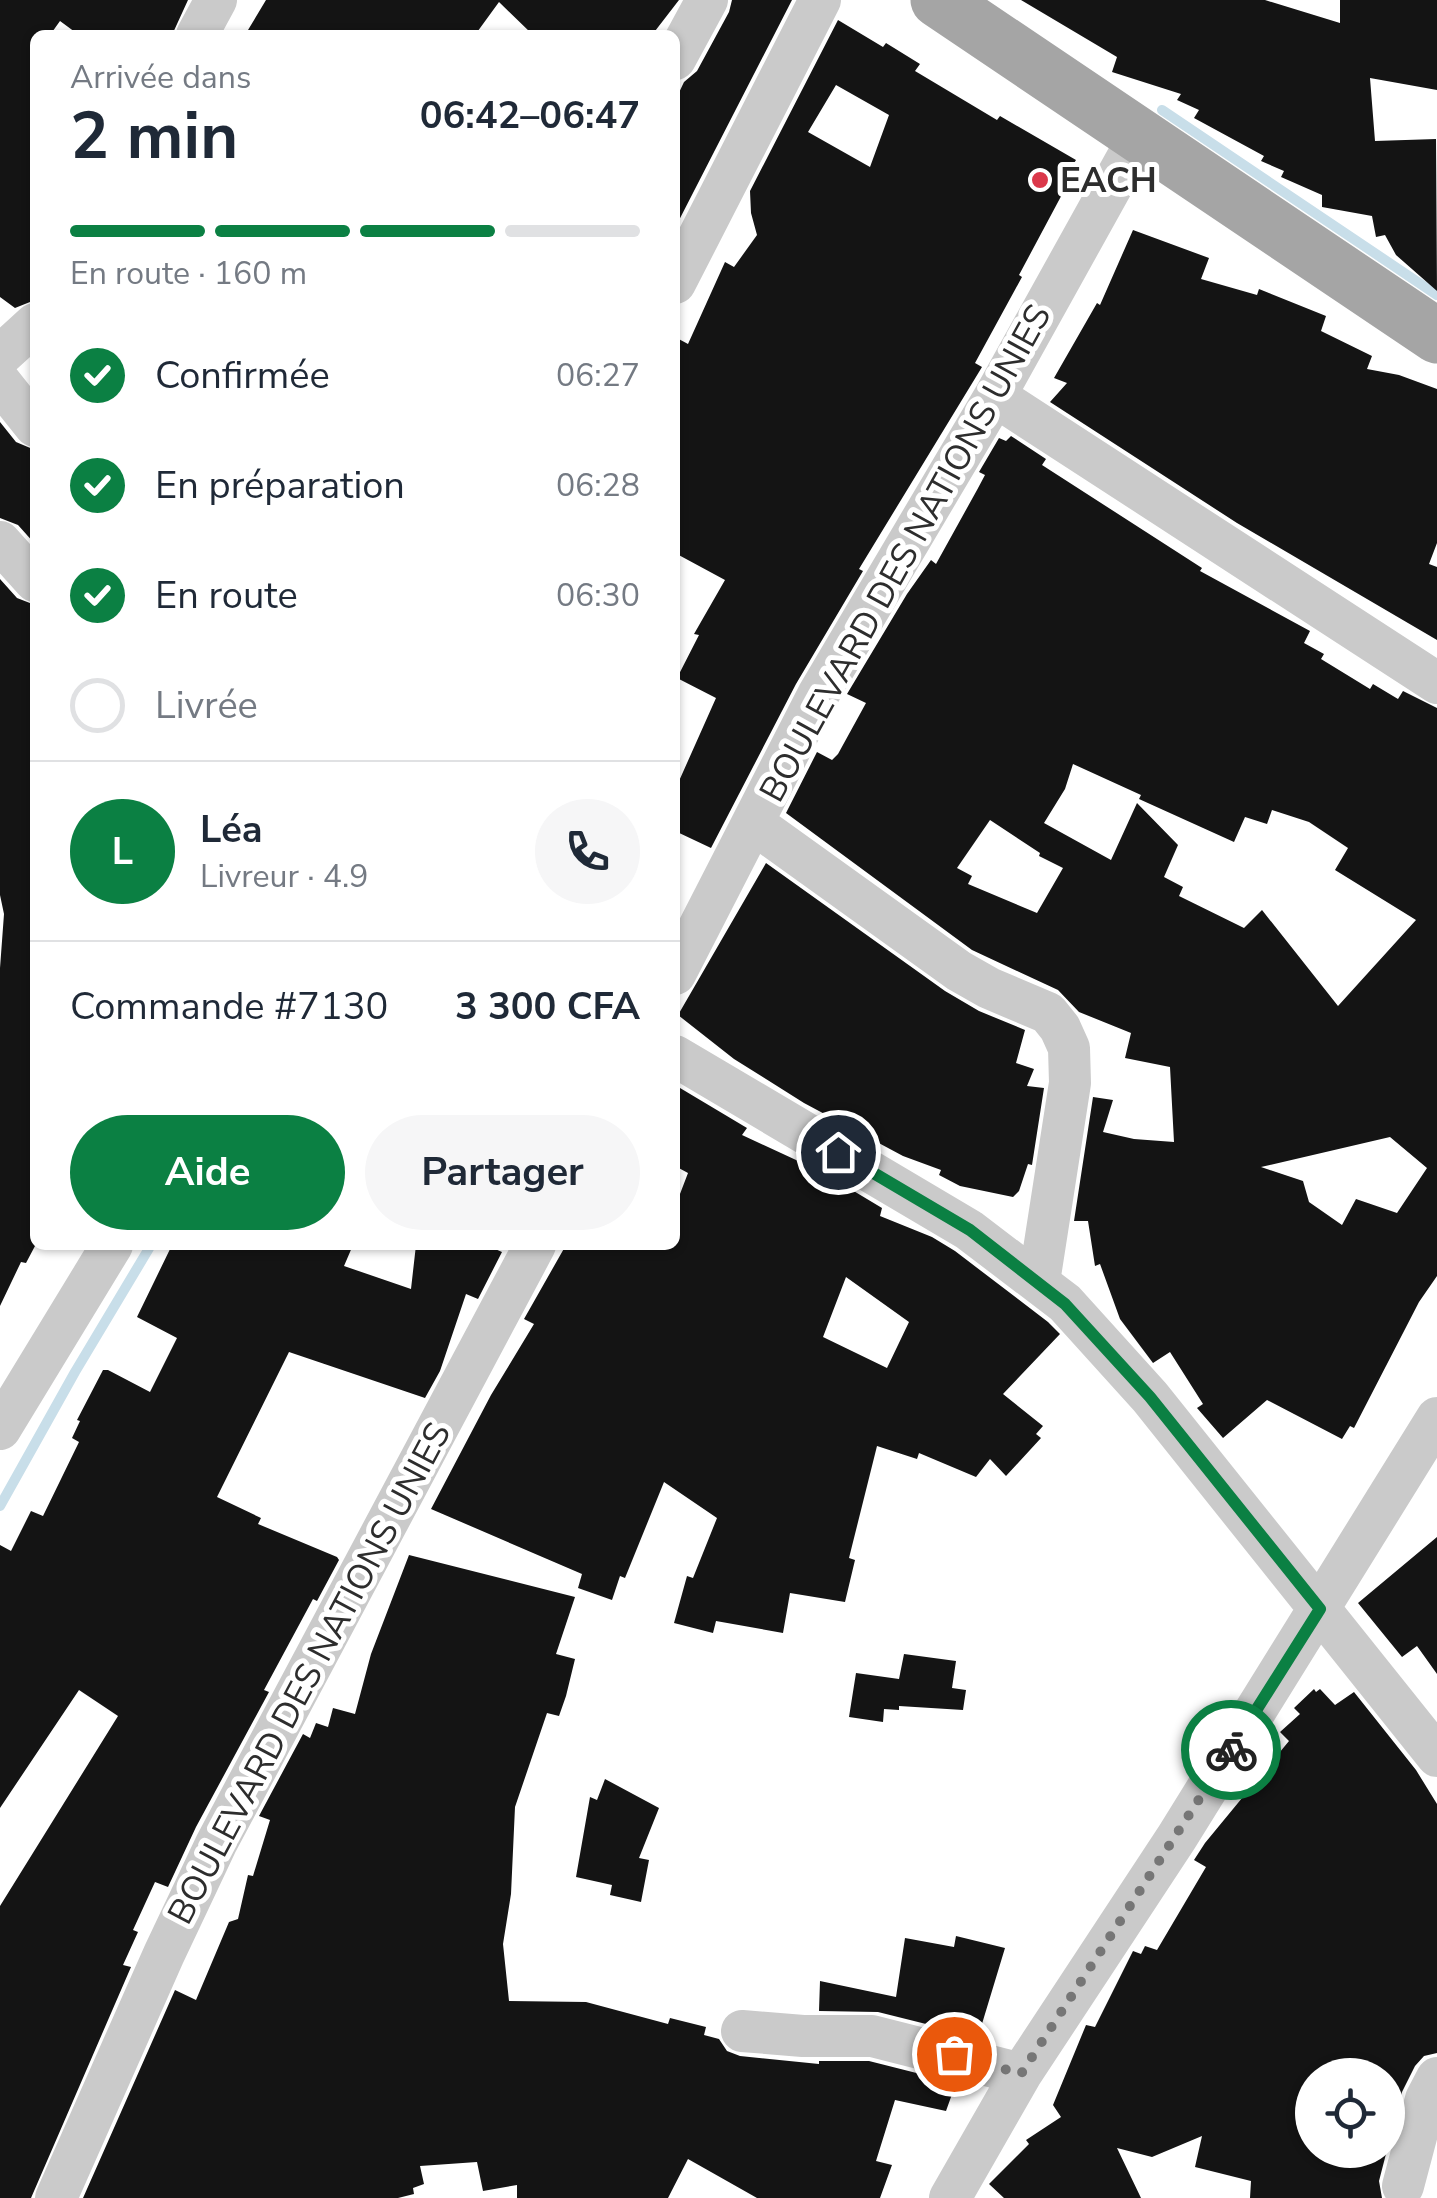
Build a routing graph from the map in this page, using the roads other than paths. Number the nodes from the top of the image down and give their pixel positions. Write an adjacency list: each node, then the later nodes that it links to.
1 (216, 0): 5 (street)
2 (707, 0): 6 (street)
3 (820, 0): 8 (street)
4 (942, 1): 7 (main road)
5 (201, 30)
6 (680, 50)
7 (1140, 135): 10 (main road); 13 (street, BOULEVARD DES NATIONS UNIES)
8 (680, 273)
9 (30, 329): 11 (street)
10 (1437, 336)
11 (0, 356)
12 (0, 382): 14 (street)
13 (995, 396): 17 (street); 18 (street, BOULEVARD DES NATIONS UNIES)
14 (30, 420)
15 (0, 542): 16 (street)
16 (30, 576)
17 (1437, 683)
18 (753, 823): 19 (street, BOULEVARD DES NATIONS UNIES); 23 (street)
19 (680, 964)
20 (680, 1059): 23 (street)
21 (109, 1250): 25 (street)
22 (532, 1250): 32 (street, BOULEVARD DES NATIONS UNIES)
23 (1039, 1282): 26 (street)
24 (1437, 1418): 26 (street)
25 (0, 1429)
26 (1320, 1609): 27 (street); 29 (street)
27 (1437, 1756)
28 (742, 2031): 29 (street)
29 (1021, 2074): 33 (street)
30 (1417, 2091): 31 (street)
31 (1404, 2186)
32 (56, 2198)
33 (950, 2198)

